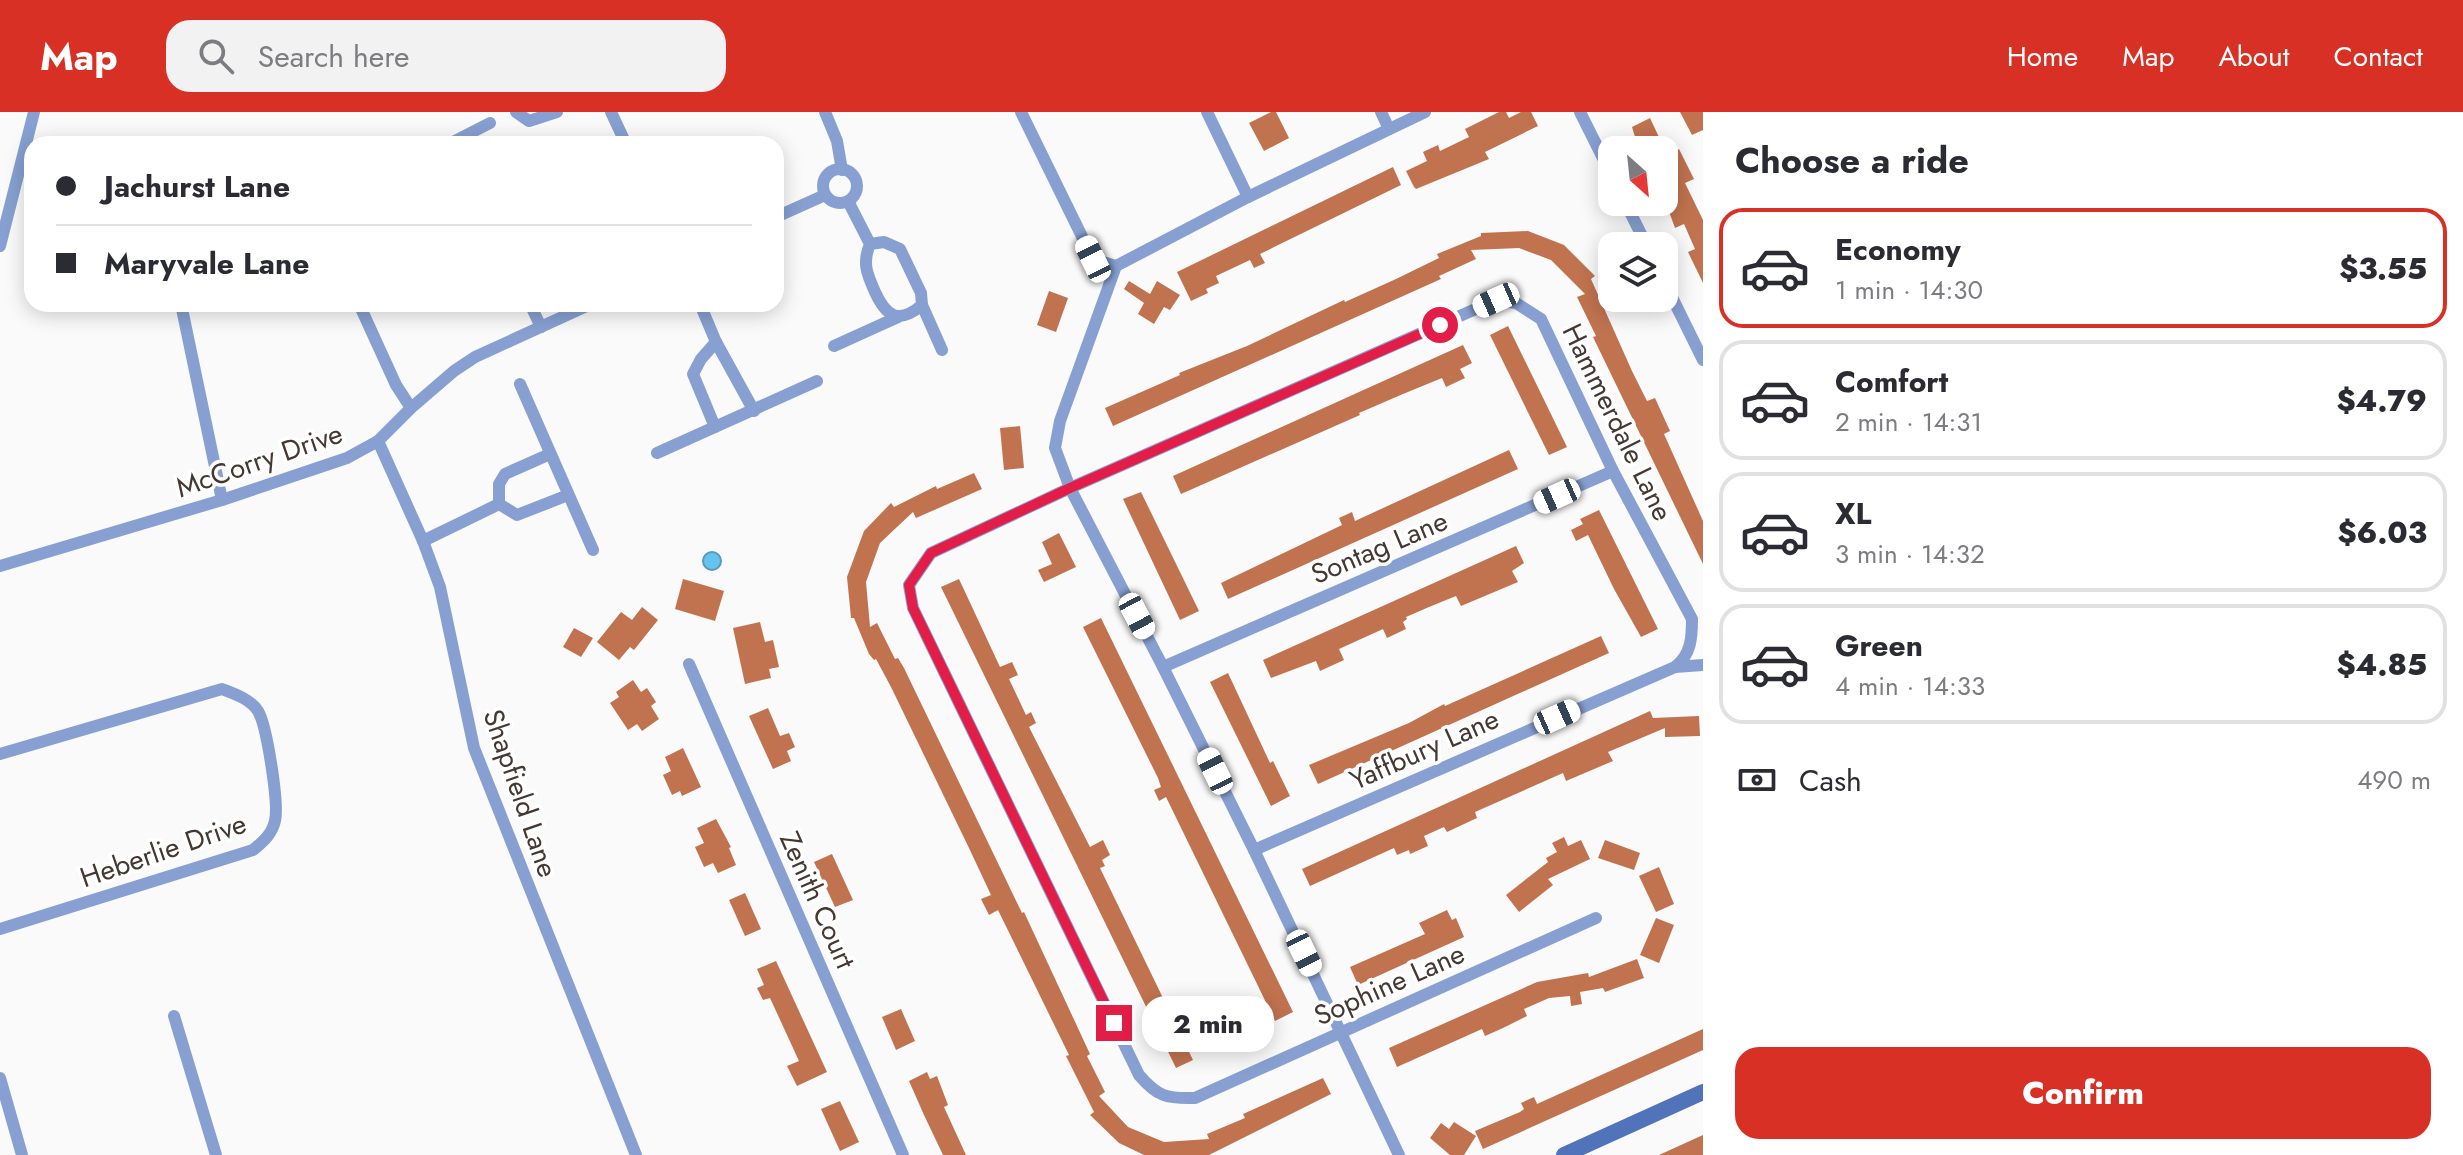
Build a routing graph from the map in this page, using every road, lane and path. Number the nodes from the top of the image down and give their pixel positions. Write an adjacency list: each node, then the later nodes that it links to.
1 (34, 112): 13 (street)
2 (516, 112): 3 (street)
3 (557, 112)
4 (611, 112): 15 (street)
5 (825, 112): 18 (street)
6 (1021, 112): 27 (street)
7 (1207, 112): 22 (street)
8 (1381, 112): 12 (street)
9 (1425, 112): 12 (street)
10 (1580, 112): 16 (street)
11 (490, 123): 14 (street)
12 (1389, 129): 22 (street)
13 (28, 136)
14 (466, 136)
15 (622, 136)
16 (1598, 148)
17 (24, 151): 19 (street)
18 (842, 170): 21 (street); 23 (street)
19 (17, 179): 20 (street); 26 (street)
20 (24, 180)
21 (825, 195): 23 (street); 24 (street)
22 (1248, 197): 27 (street)
23 (848, 201): 25 (street)
24 (784, 213)
25 (870, 244): 28 (street); 35 (street)
26 (0, 246)
27 (1116, 266): 50 (street)
28 (922, 305): 35 (street); 39 (street)
29 (1678, 309): 40 (street)
30 (183, 312): 52 (street)
31 (363, 312): 43 (street)
32 (534, 312): 36 (street)
33 (574, 312): 36 (street, McCorry Drive)
34 (703, 312): 37 (street)
35 (898, 317): 38 (street)
36 (541, 327): 43 (street, McCorry Drive)
37 (716, 342): 44 (street); 45 (street)
38 (834, 346)
39 (942, 350)
40 (1703, 360)
41 (817, 381): 44 (street)
42 (520, 384): 48 (street)
43 (411, 408): 46 (street, McCorry Drive)
44 (754, 411): 45 (street)
45 (715, 427): 47 (street)
46 (378, 441): 52 (street, McCorry Drive); 54 (street, Shapfield Lane)
47 (657, 453)
48 (550, 454): 51 (street); 53 (street)
49 (1613, 471): 50 (street, Hammerdale Lane); 57 (street, Hammerdale Lane); 60 (street, Sontag Lane)
50 (1070, 488): 60 (street); 67 (street, Sophine Lane)
51 (568, 495): 53 (street); 55 (street)
52 (222, 500): 56 (street, McCorry Drive)
53 (499, 504): 54 (street)
54 (423, 541): 72 (street, Shapfield Lane)
55 (593, 550)
56 (0, 566)
57 (1696, 615): 61 (street, Hammerdale Lane)
58 (689, 664): 73 (street, Zenith Court)
59 (1703, 665): 61 (street)
60 (1163, 667): 63 (street)
61 (1675, 667): 63 (street, Yaffbury Lane)
62 (0, 754): 65 (street, Heberlie Drive)
63 (1254, 850): 67 (street)
64 (1596, 918): 67 (street, Sophine Lane)
65 (0, 929)
66 (174, 1016): 71 (street)
67 (1341, 1031): 74 (street)
68 (0, 1078): 70 (street)
69 (1703, 1092): 75 (main road)
70 (22, 1155)
71 (216, 1155)
72 (636, 1155)
73 (903, 1155)
74 (1399, 1155)
75 (1564, 1155)

